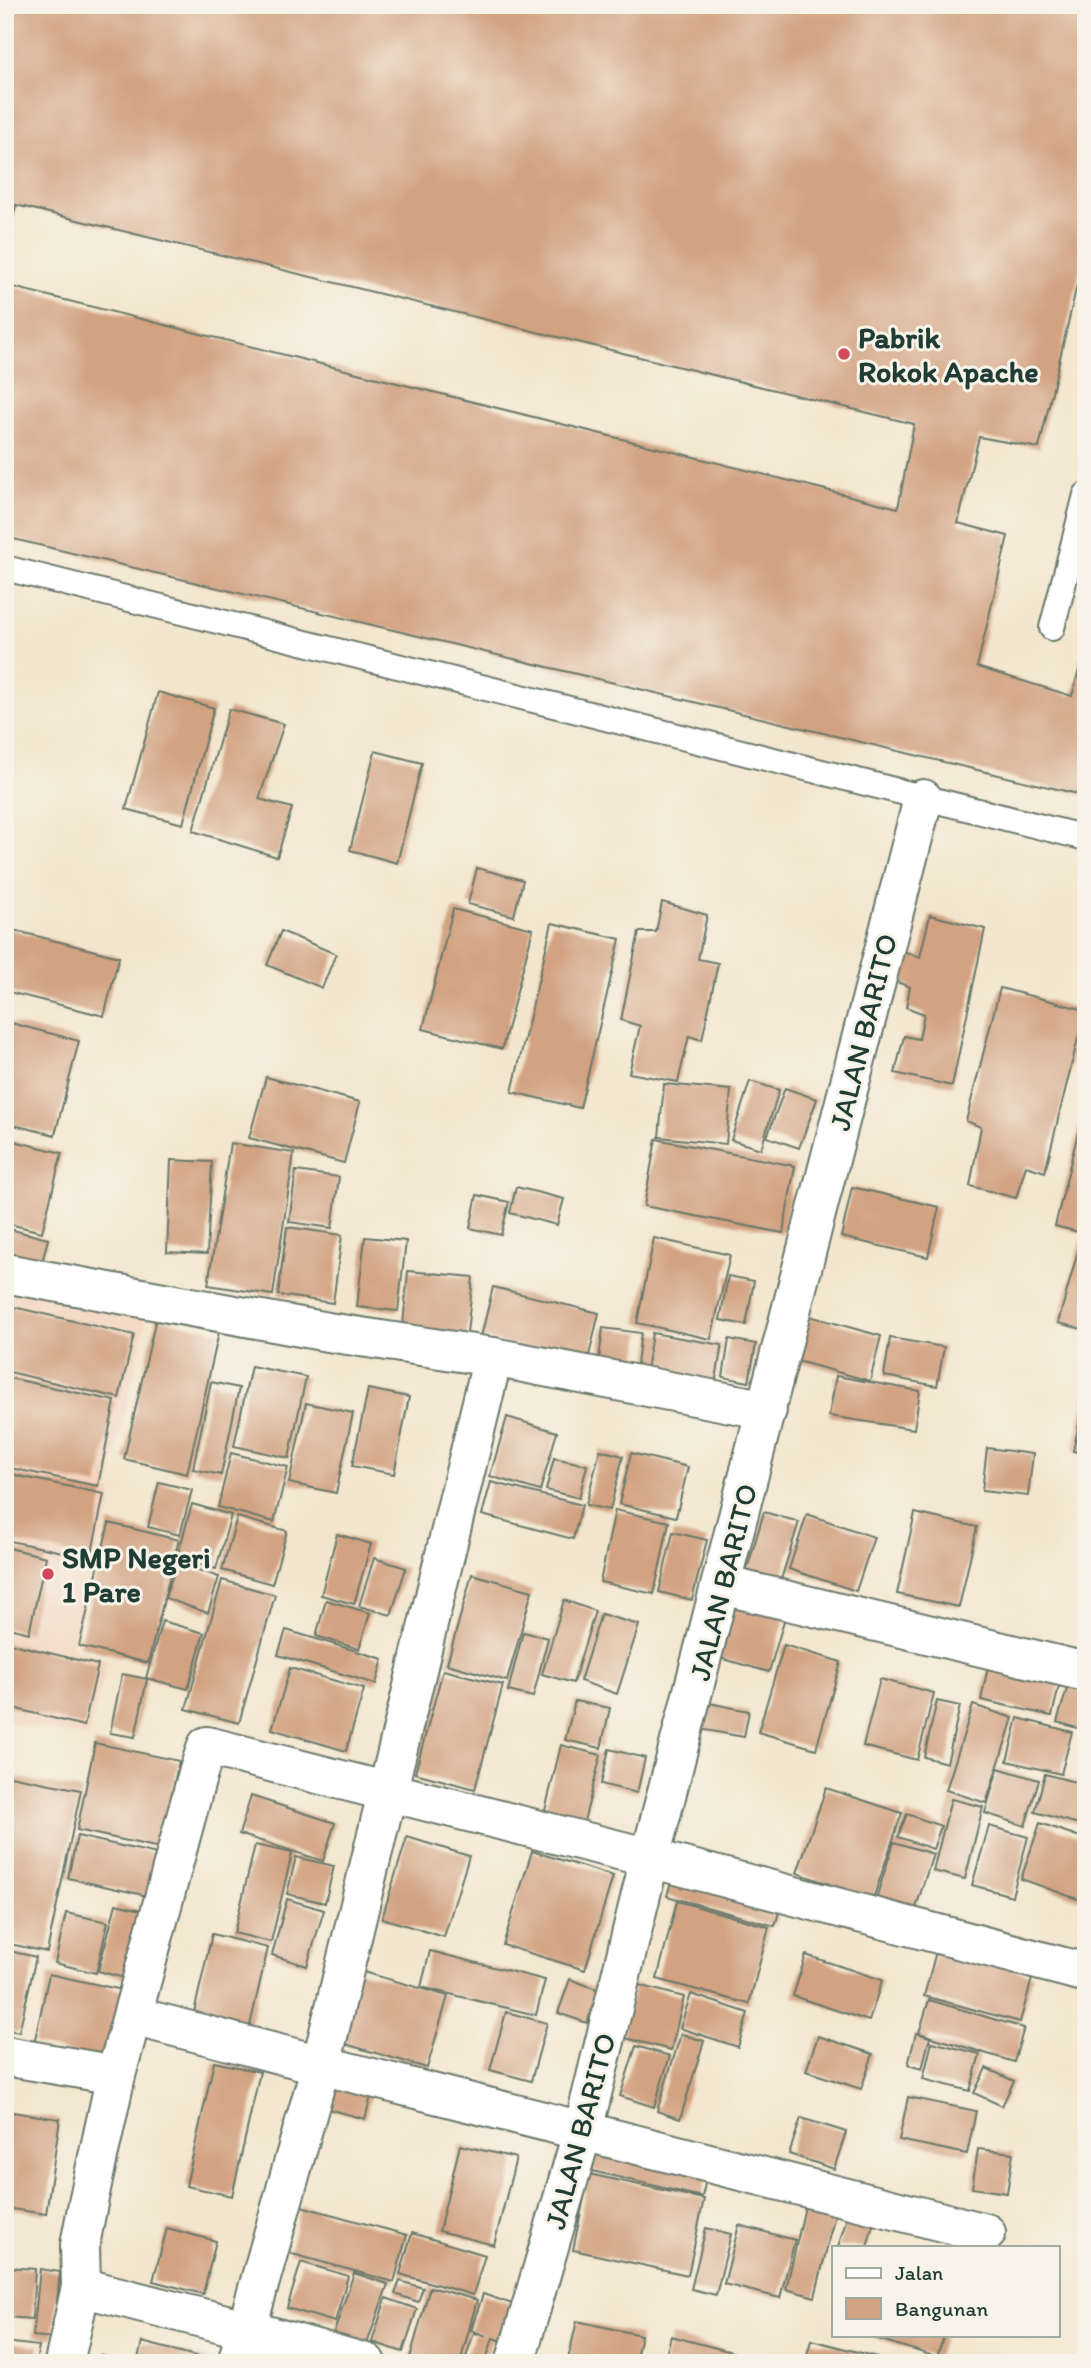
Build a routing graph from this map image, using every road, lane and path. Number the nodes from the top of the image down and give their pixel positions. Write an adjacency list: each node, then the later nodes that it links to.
1 (1086, 495): 3 (lane)
2 (5, 568): 4 (lane)
3 (1052, 628)
4 (923, 799): 5 (lane); 8 (street, JALAN BARITO)
5 (1086, 838)
6 (5, 1273): 7 (street)
7 (493, 1357): 8 (street); 11 (street)
8 (767, 1410): 9 (street, JALAN BARITO)
9 (722, 1585): 10 (street); 12 (street, JALAN BARITO)
10 (1086, 1672)
11 (388, 1791): 12 (street); 14 (street); 16 (street)
12 (650, 1858): 13 (street); 18 (street, JALAN BARITO)
13 (1079, 1971)
14 (133, 2015): 16 (street); 17 (street)
15 (5, 2056): 17 (street)
16 (321, 2065): 18 (street); 21 (street)
17 (116, 2075): 20 (street)
18 (583, 2130): 19 (street); 24 (street, JALAN BARITO)
19 (986, 2234)
20 (81, 2287): 21 (street); 22 (street)
21 (241, 2346): 23 (street)
22 (64, 2363)
23 (366, 2363)
24 (515, 2363)

